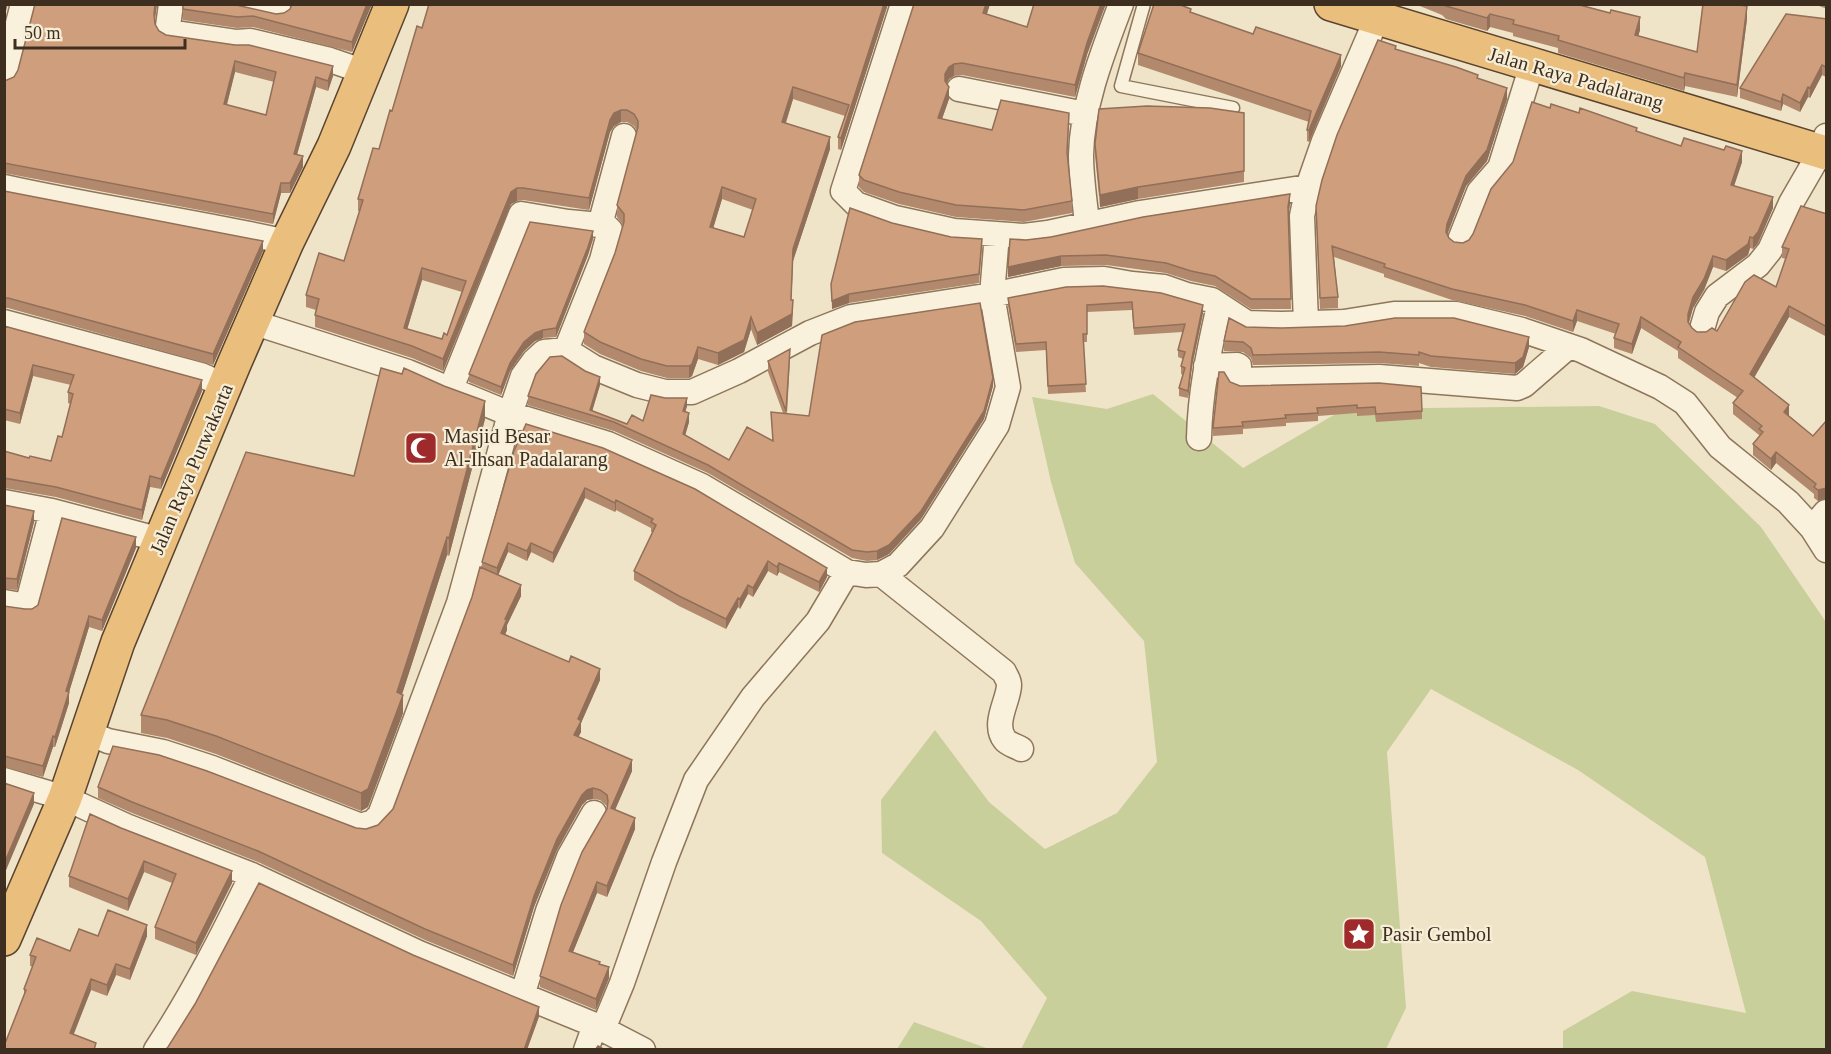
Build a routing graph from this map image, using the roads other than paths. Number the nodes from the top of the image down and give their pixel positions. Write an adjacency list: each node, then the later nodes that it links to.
1 (23, 4): 13 (street)
2 (171, 4): 12 (street)
3 (241, 4): 9 (street)
4 (392, 4): 12 (highway, Jalan Raya Purwakarta)
5 (903, 4): 23 (street)
6 (1121, 4): 16 (street)
7 (1144, 4): 15 (lane)
8 (1331, 4): 10 (highway, Jalan Raya Padalarang)
9 (279, 11)
10 (1384, 15): 11 (highway, Jalan Raya Padalarang); 20 (street)
11 (1532, 65): 18 (highway, Jalan Raya Padalarang); 24 (street)
12 (365, 72): 25 (highway, Jalan Raya Purwakarta)
13 (4, 77)
14 (959, 90): 16 (street)
15 (1233, 108)
16 (1085, 114): 21 (street)
17 (624, 136): 22 (street)
18 (1825, 146): 31 (street)
19 (4, 187): 25 (street)
20 (1308, 187): 21 (street); 30 (street)
21 (1087, 224): 23 (street)
22 (600, 225): 33 (street); 36 (street)
23 (998, 234): 26 (street)
24 (1460, 240)
25 (287, 242): 29 (highway, Jalan Raya Purwakarta)
26 (992, 295): 27 (street); 33 (street); 45 (street)
27 (1219, 306): 30 (street); 34 (street)
28 (4, 322): 35 (street)
29 (252, 322): 35 (highway, Jalan Raya Purwakarta); 36 (street)
30 (1306, 323): 32 (street)
31 (1702, 329)
32 (1569, 346): 34 (street); 41 (street)
33 (566, 350): 37 (street)
34 (1206, 366): 38 (street)
35 (226, 386): 42 (highway, Jalan Raya Purwakarta)
36 (450, 391): 37 (street)
37 (510, 414): 44 (street); 47 (street)
38 (1199, 438)
39 (4, 502): 40 (street)
40 (52, 511): 42 (street); 46 (street)
41 (1819, 520): 43 (street)
42 (161, 540): 47 (highway, Jalan Raya Purwakarta)
43 (1827, 550)
44 (847, 572): 45 (street); 55 (street)
45 (881, 574): 48 (street)
46 (4, 602)
47 (86, 732): 50 (highway, Jalan Raya Purwakarta)
48 (1021, 749)
49 (4, 780): 50 (street)
50 (65, 798): 52 (street); 53 (highway, Jalan Raya Purwakarta)
51 (594, 813): 54 (street)
52 (252, 875): 54 (street); 56 (street)
53 (4, 939)
54 (522, 996): 55 (street)
55 (599, 1027): 57 (street); 58 (street)
56 (156, 1050)
57 (586, 1050)
58 (643, 1050)

